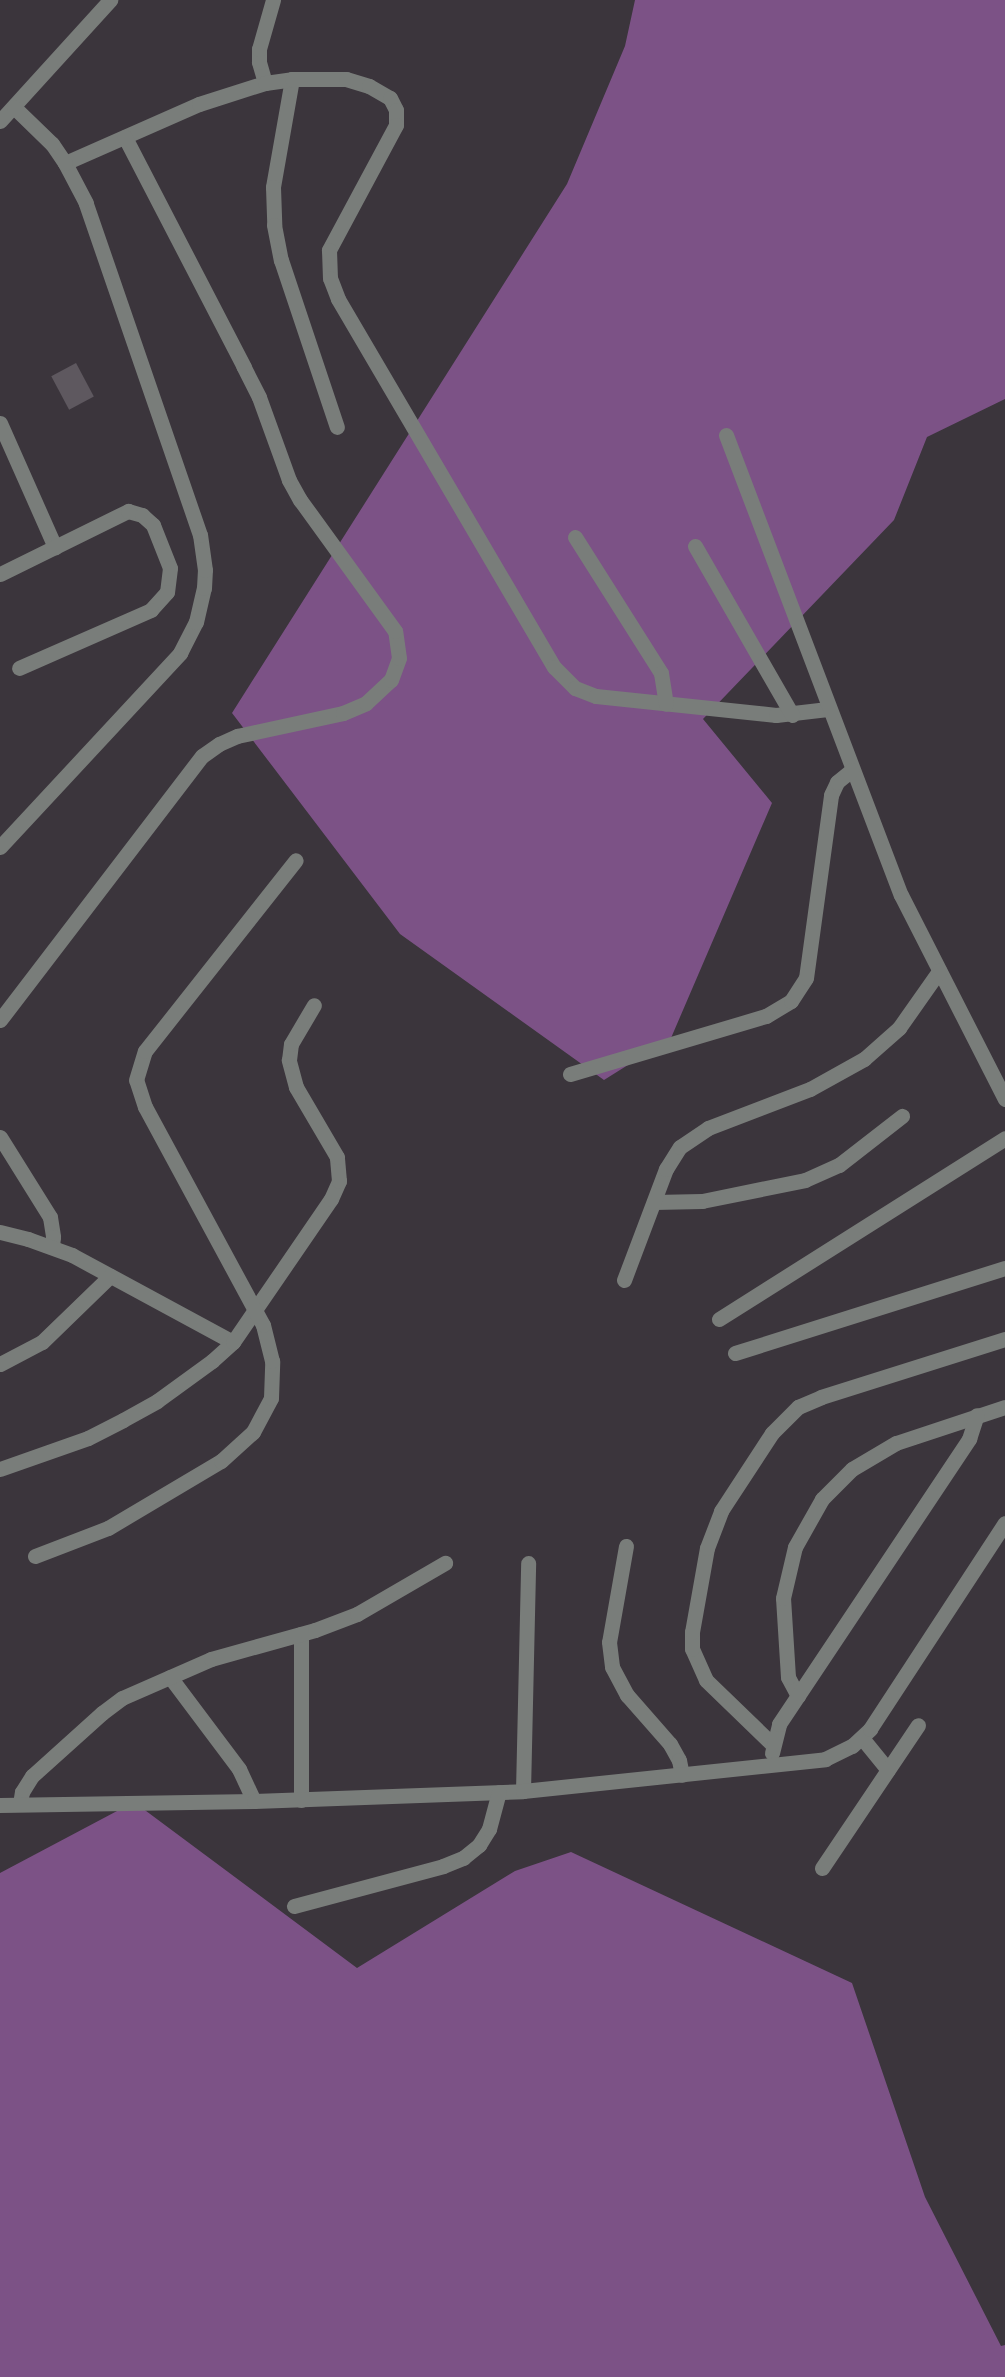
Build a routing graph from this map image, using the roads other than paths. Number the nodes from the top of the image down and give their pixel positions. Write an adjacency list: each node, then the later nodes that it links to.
1 (110, 0): 5 (street)
2 (273, 0): 4 (street)
3 (292, 80): 4 (street); 10 (street); 17 (street)
4 (265, 83): 7 (street)
5 (14, 107): 6 (street); 8 (street)
6 (0, 121)
7 (125, 137): 8 (street); 25 (street)
8 (65, 163): 21 (street)
9 (0, 423): 14 (street)
10 (337, 427)
11 (726, 435): 18 (street)
12 (575, 537): 17 (street)
13 (695, 546): 19 (street)
14 (55, 547): 15 (street); 16 (street)
15 (0, 574)
16 (19, 668)
17 (666, 704): 19 (street)
18 (828, 709): 19 (street); 20 (street)
19 (792, 715)
20 (852, 770): 23 (street); 26 (street)
21 (0, 847)
22 (296, 860): 37 (street)
23 (939, 971): 27 (street); 31 (street)
24 (314, 1005): 37 (street)
25 (0, 1020)
26 (570, 1074)
27 (1005, 1099)
28 (902, 1116): 31 (street)
29 (0, 1137): 33 (street)
30 (1005, 1138): 38 (street)
31 (654, 1202): 36 (street)
32 (2, 1237): 33 (street)
33 (52, 1247): 35 (street)
34 (1005, 1268): 41 (street)
35 (110, 1276): 40 (street); 42 (street)
36 (624, 1280)
37 (256, 1309): 40 (street); 48 (street)
38 (719, 1319)
39 (1005, 1339): 56 (street)
40 (233, 1342): 45 (street)
41 (735, 1353)
42 (0, 1364)
43 (1005, 1407): 44 (street)
44 (976, 1415): 53 (street); 53 (street)
45 (0, 1469)
46 (1005, 1523): 55 (street)
47 (626, 1546): 59 (street)
48 (35, 1556)
49 (445, 1563): 51 (street)
50 (528, 1563): 60 (street)
51 (301, 1635): 52 (street); 62 (street)
52 (170, 1677): 63 (street); 64 (street)
53 (798, 1696): 56 (street)
54 (918, 1725): 58 (street)
55 (862, 1738): 57 (street); 58 (street)
56 (773, 1745): 57 (street)
57 (774, 1765): 59 (street)
58 (888, 1770): 66 (street)
59 (682, 1775): 60 (street)
60 (523, 1791): 61 (street)
61 (500, 1792): 62 (street); 67 (street)
62 (301, 1800): 63 (street)
63 (255, 1801): 64 (street)
64 (20, 1804): 65 (street)
65 (0, 1805)
66 (822, 1868)
67 (294, 1906)

